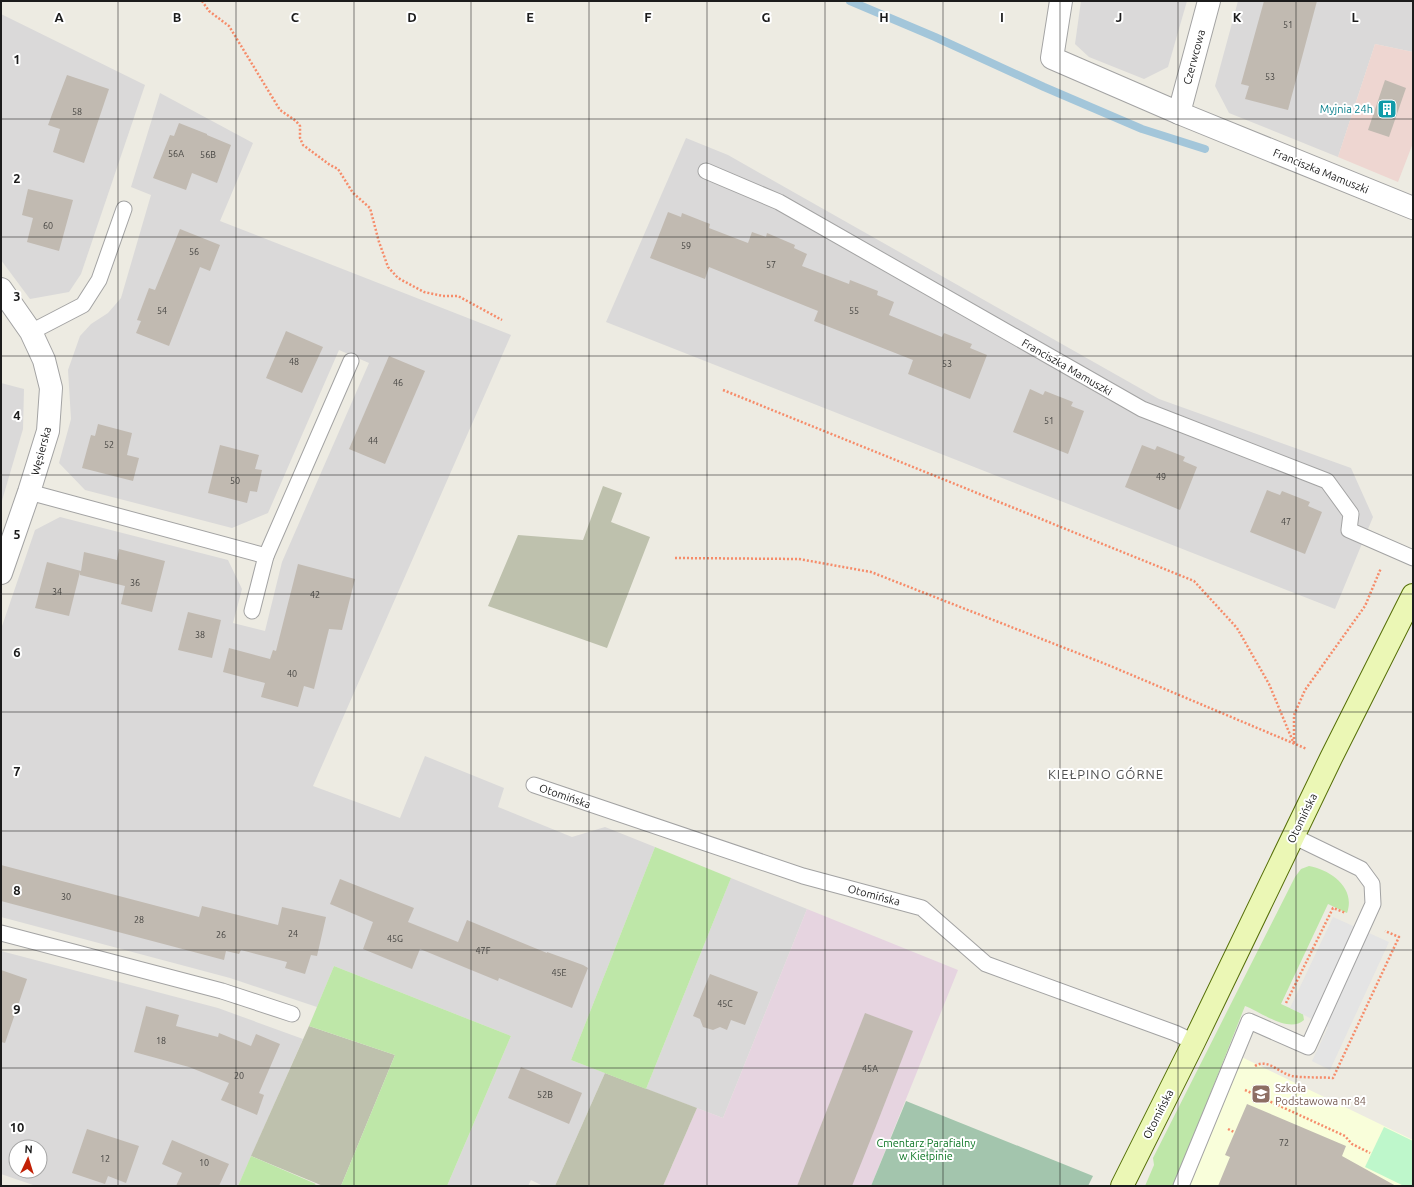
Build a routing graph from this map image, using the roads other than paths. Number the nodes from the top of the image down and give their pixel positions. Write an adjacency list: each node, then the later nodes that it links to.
1 (1061, 1): 3 (street, Franciszka Mamuszki)
2 (1209, 1): 3 (street, Czerwcowa)
3 (1179, 113): 6 (street, Franciszka Mamuszki)
4 (706, 171): 12 (lane, Franciszka Mamuszki)
5 (124, 208): 8 (lane)
6 (1413, 208)
7 (1, 289): 8 (street, Węsierska)
8 (31, 332): 10 (street, Węsierska)
9 (351, 361): 11 (lane)
10 (29, 492): 11 (lane); 13 (street, Węsierska)
11 (266, 556): 15 (lane)
12 (1413, 558)
13 (1, 573)
14 (1413, 595): 17 (street, Otomińska)
15 (252, 611)
16 (534, 786): 20 (lane, Otomińska)
17 (1293, 836): 20 (street, Otomińska); 22 (lane)
18 (1, 934): 19 (lane)
19 (292, 1014)
20 (1194, 1042): 21 (street, Otomińska)
21 (1122, 1186)
22 (1181, 1186)

